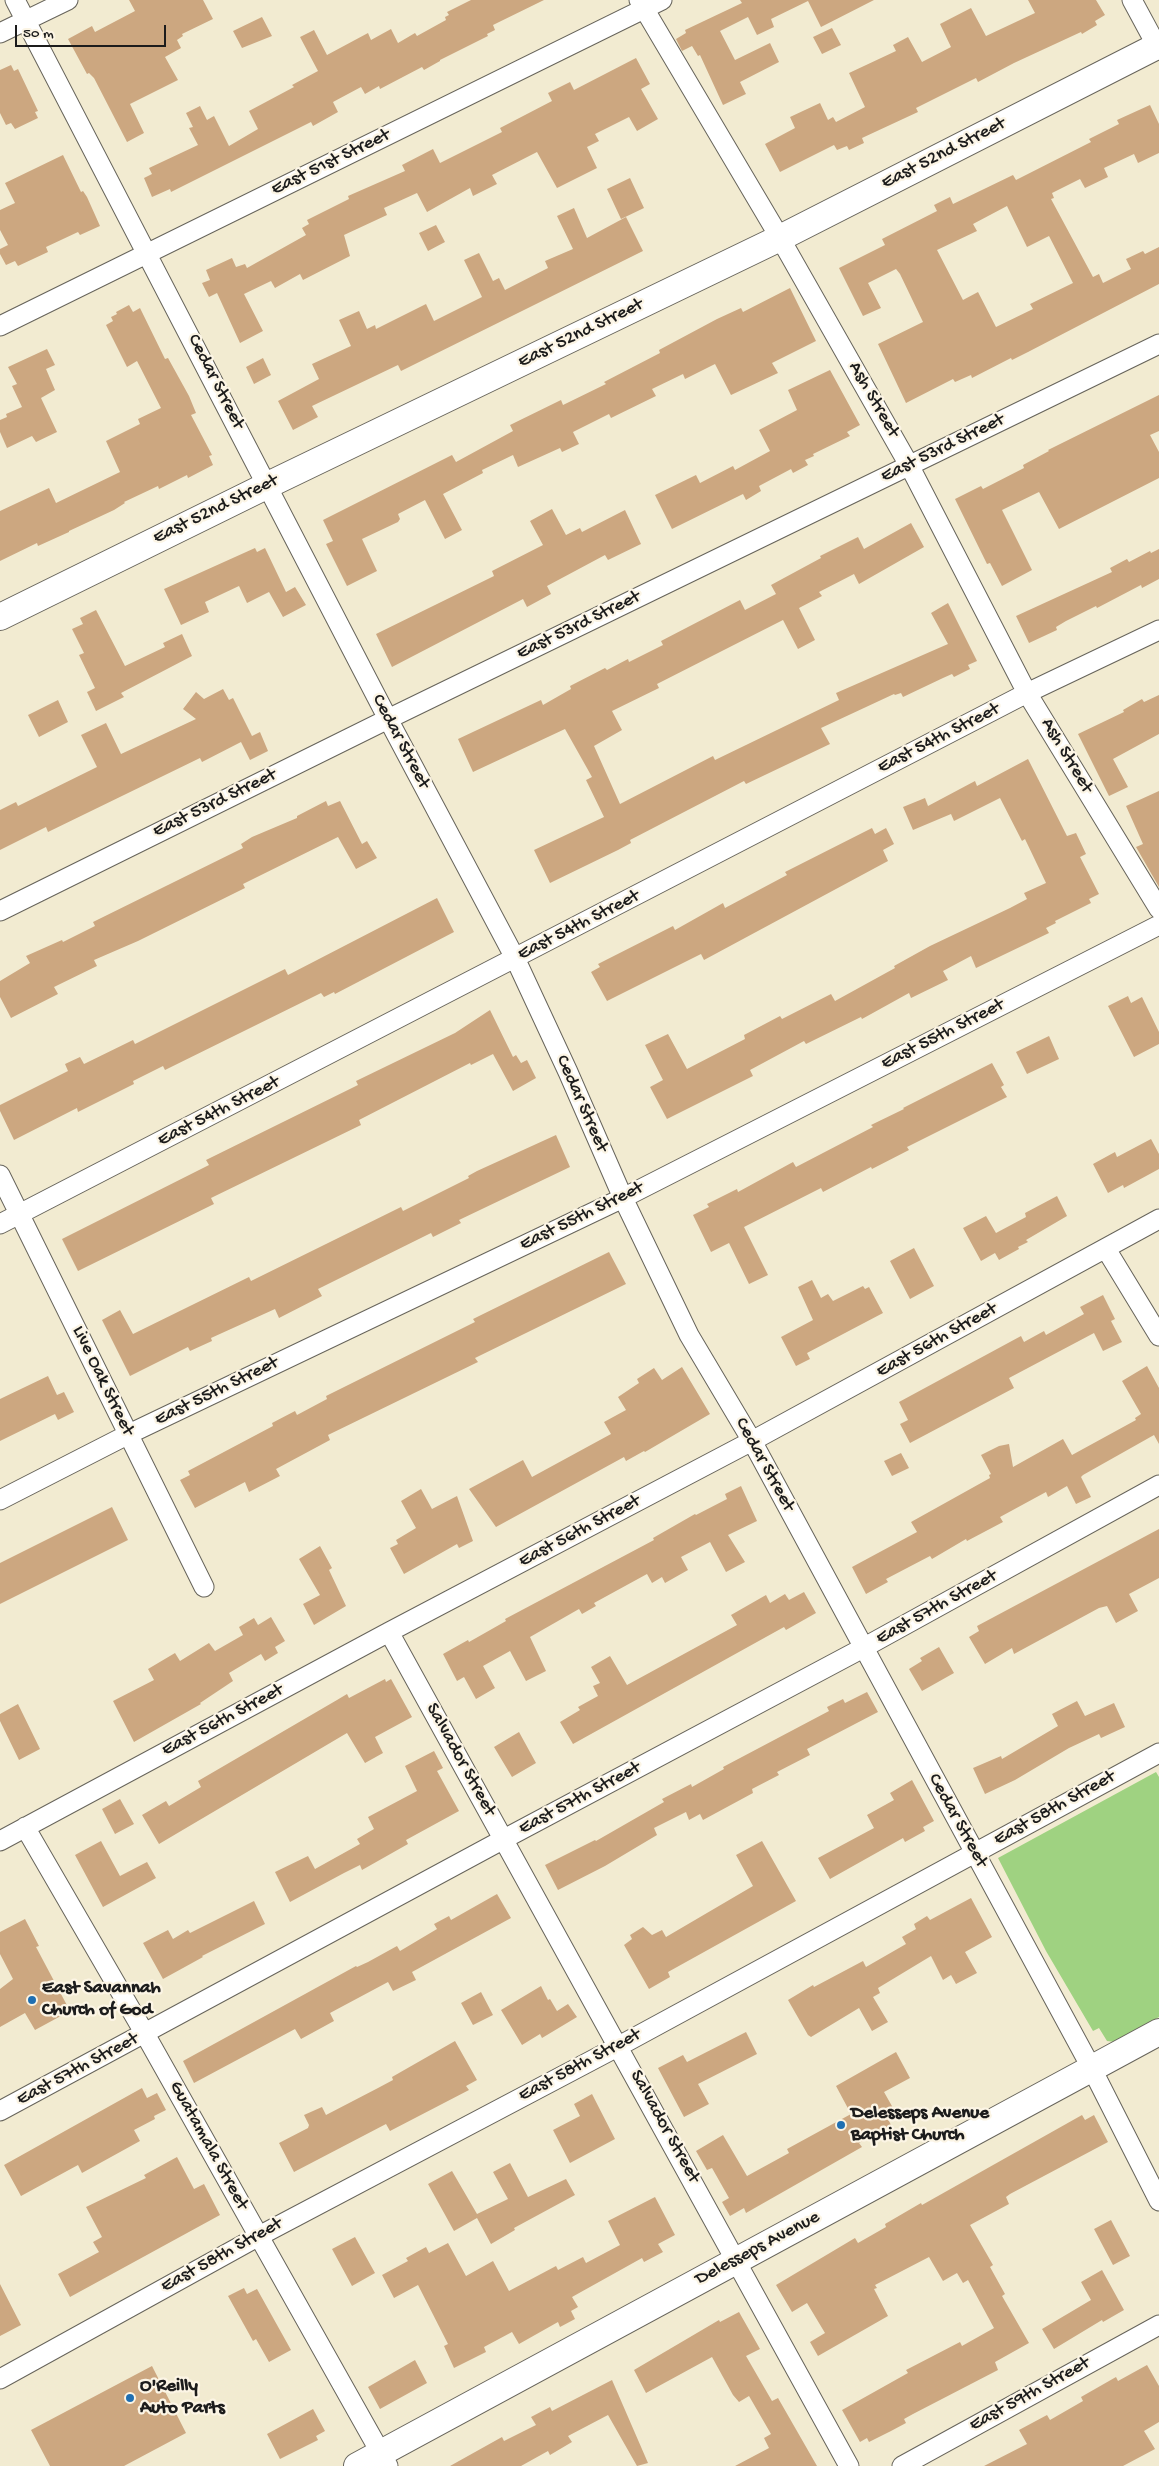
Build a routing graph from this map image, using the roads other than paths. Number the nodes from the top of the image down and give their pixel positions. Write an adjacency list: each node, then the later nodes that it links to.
1 (16, 0): 6 (street, Cedar Street)
2 (68, 0): 6 (street)
3 (662, 0): 5 (street, East 51st Street)
4 (1132, 0): 8 (street)
5 (641, 5): 9 (street, Ash Street); 10 (street, East 51st Street)
6 (26, 20): 7 (street); 10 (street, Cedar Street)
7 (0, 33)
8 (1158, 47): 9 (main road, East 52nd Street)
9 (780, 238): 13 (street, Ash Street); 14 (main road, East 52nd Street)
10 (147, 253): 11 (street, East 51st Street); 14 (street, Cedar Street)
11 (0, 326)
12 (1159, 344): 13 (street, East 53rd Street)
13 (909, 465): 17 (street, Ash Street); 18 (street, East 53rd Street)
14 (268, 484): 15 (main road, East 52nd Street); 18 (street, Cedar Street)
15 (0, 616)
16 (1159, 630): 17 (street, East 54th Street)
17 (1027, 693): 19 (street, Ash Street); 22 (street, East 54th Street)
18 (388, 719): 20 (street, East 53rd Street); 22 (street, Cedar Street)
19 (1159, 909)
20 (0, 911)
21 (1159, 924): 24 (street, East 55th Street)
22 (515, 958): 24 (street, Cedar Street); 25 (street, East 54th Street)
23 (0, 1175): 25 (street, Live Oak Street)
24 (623, 1198): 30 (street, East 55th Street); 31 (street, Cedar Street)
25 (21, 1214): 27 (street, East 54th Street); 30 (street, Live Oak Street)
26 (1159, 1219): 28 (street, East 56th Street)
27 (0, 1224)
28 (1106, 1248): 29 (street); 31 (street, East 56th Street)
29 (1159, 1336)
30 (128, 1434): 33 (street, East 55th Street); 34 (street, Live Oak Street)
31 (752, 1442): 35 (street, East 56th Street); 36 (street, Cedar Street)
32 (1159, 1485): 36 (street, East 57th Street)
33 (0, 1500)
34 (204, 1587)
35 (389, 1632): 38 (street, East 56th Street); 39 (street, Salvador Street)
36 (863, 1648): 39 (street, East 57th Street); 41 (street, Cedar Street)
37 (1159, 1753): 41 (street, East 58th Street)
38 (25, 1827): 40 (street, East 56th Street); 43 (street, Guatamala Street)
39 (504, 1839): 43 (street, East 57th Street); 44 (street, Salvador Street)
40 (0, 1841)
41 (974, 1853): 44 (street, East 58th Street); 45 (street, Cedar Street)
42 (1159, 2032): 45 (main road, Delesseps Avenue)
43 (145, 2034): 46 (street, East 57th Street); 48 (street, Guatamala Street)
44 (619, 2046): 48 (street, East 58th Street); 49 (street, Salvador Street)
45 (1092, 2069): 47 (street, Cedar Street); 49 (main road, Delesseps Avenue)
46 (0, 2111)
47 (1159, 2201)
48 (259, 2236): 51 (street, East 58th Street); 52 (street, Guatamala Street)
49 (737, 2260): 52 (main road, Delesseps Avenue); 54 (street, Salvador Street)
50 (1159, 2325): 55 (street, East 59th Street)
51 (0, 2379)
52 (384, 2459): 53 (main road, Delesseps Avenue)
53 (357, 2466)
54 (849, 2466)
55 (902, 2466)

